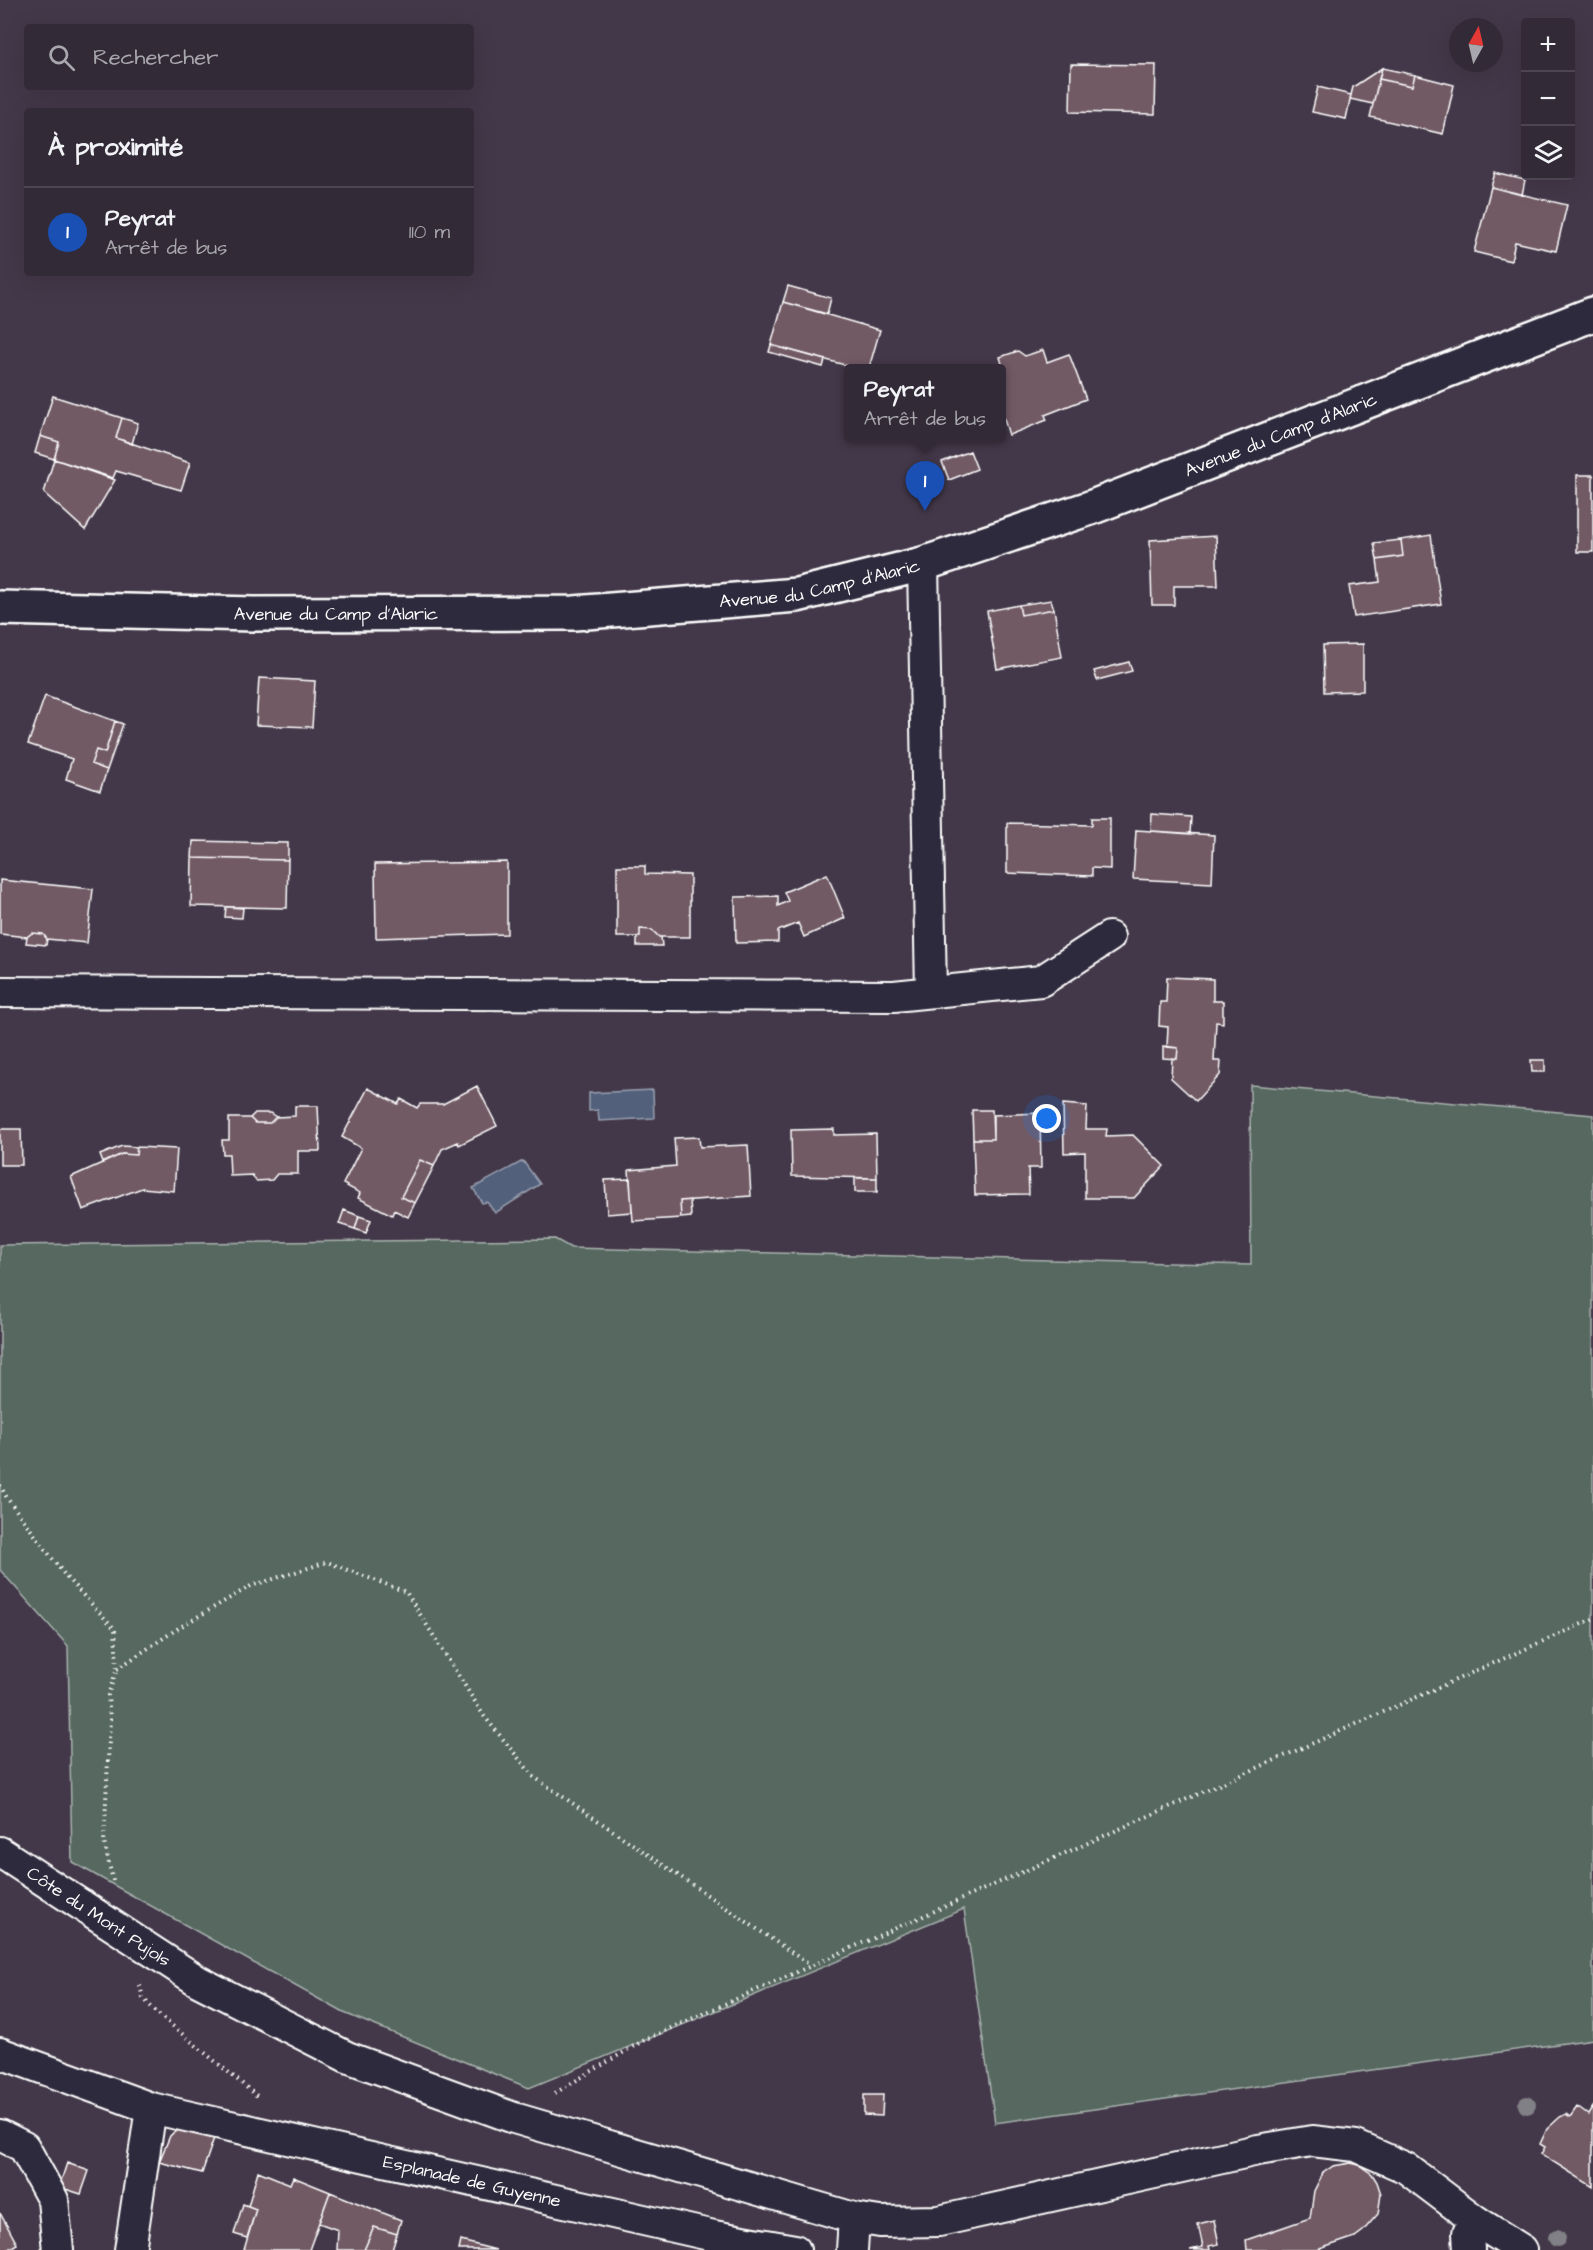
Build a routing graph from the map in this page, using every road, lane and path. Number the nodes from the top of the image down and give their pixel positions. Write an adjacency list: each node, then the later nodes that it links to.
1 (1593, 314): 2 (main road, Avenue du Camp d'Alaric)
2 (922, 564): 3 (main road, Avenue du Camp d'Alaric); 6 (street)
3 (0, 608)
4 (1109, 937): 6 (street)
5 (0, 992): 6 (street)
6 (931, 992)
7 (0, 1485): 9 (path)
8 (1593, 1619): 12 (path)
9 (117, 1669): 11 (path); 12 (path)
10 (0, 1852): 11 (street, Côte du Mont Pujols)
11 (126, 1934): 14 (path); 16 (street, Côte du Mont Pujols)
12 (810, 1965): 16 (path)
13 (0, 2053): 15 (street, Esplanade de Guyenne)
14 (264, 2103)
15 (151, 2108): 21 (street); 22 (street, Esplanade de Guyenne)
16 (514, 2118): 18 (street, Côte du Mont Pujols)
17 (0, 2135): 20 (street)
18 (854, 2218): 19 (street, Côte du Mont Pujols); 23 (street)
19 (1476, 2221): 24 (street); 25 (street, Côte du Mont Pujols)
20 (58, 2250)
21 (130, 2250)
22 (795, 2250)
23 (852, 2250)
24 (1469, 2250)
25 (1522, 2250)

